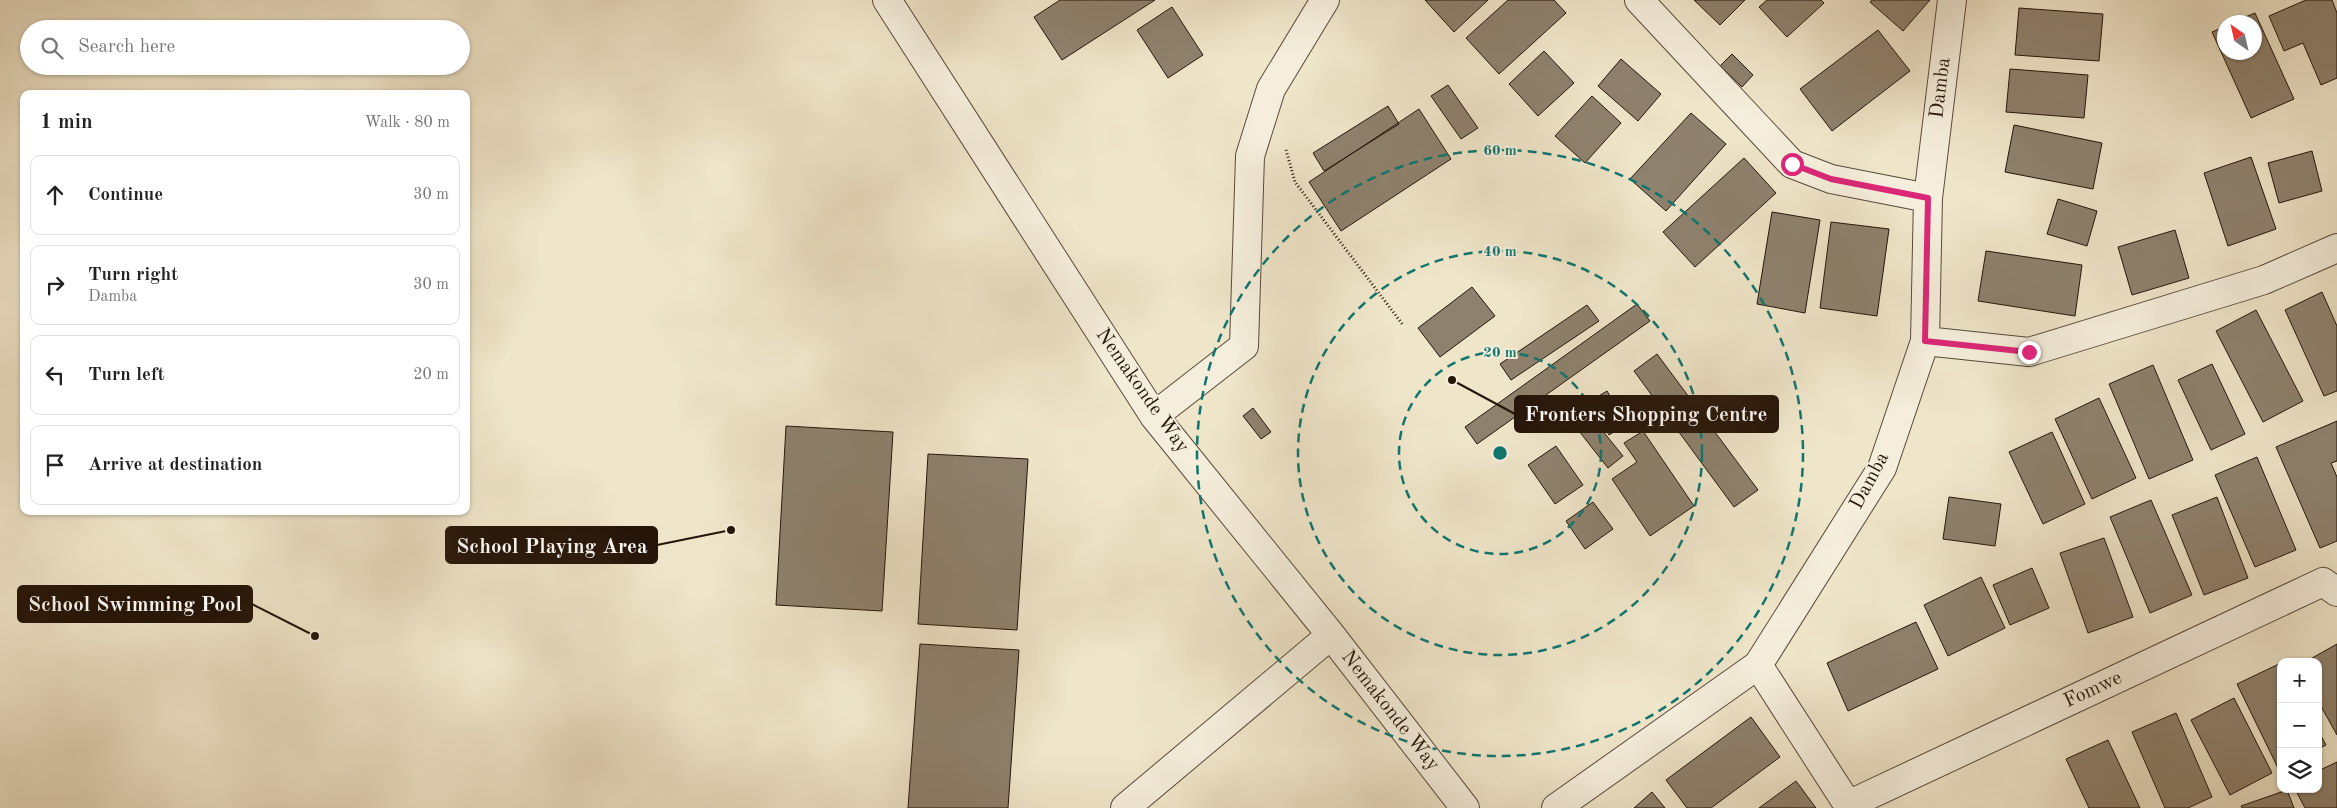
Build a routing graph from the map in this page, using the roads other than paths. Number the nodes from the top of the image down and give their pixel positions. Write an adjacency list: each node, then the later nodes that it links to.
1 (887, 0): 8 (street, Nemakonde Way)
2 (1325, 0): 8 (street)
3 (1639, 0): 5 (street)
4 (1952, 0): 5 (street, Damba)
5 (1928, 198): 7 (street, Damba)
6 (2337, 248): 7 (street)
7 (1925, 341): 11 (street, Damba)
8 (1154, 416): 10 (street, Nemakonde Way)
9 (2337, 592): 12 (street, Fomwe)
10 (1331, 635): 13 (street); 14 (street, Nemakonde Way)
11 (1758, 665): 12 (street, Fomwe); 15 (street, Damba)
12 (1849, 806)
13 (1125, 808)
14 (1465, 808)
15 (1556, 808)

